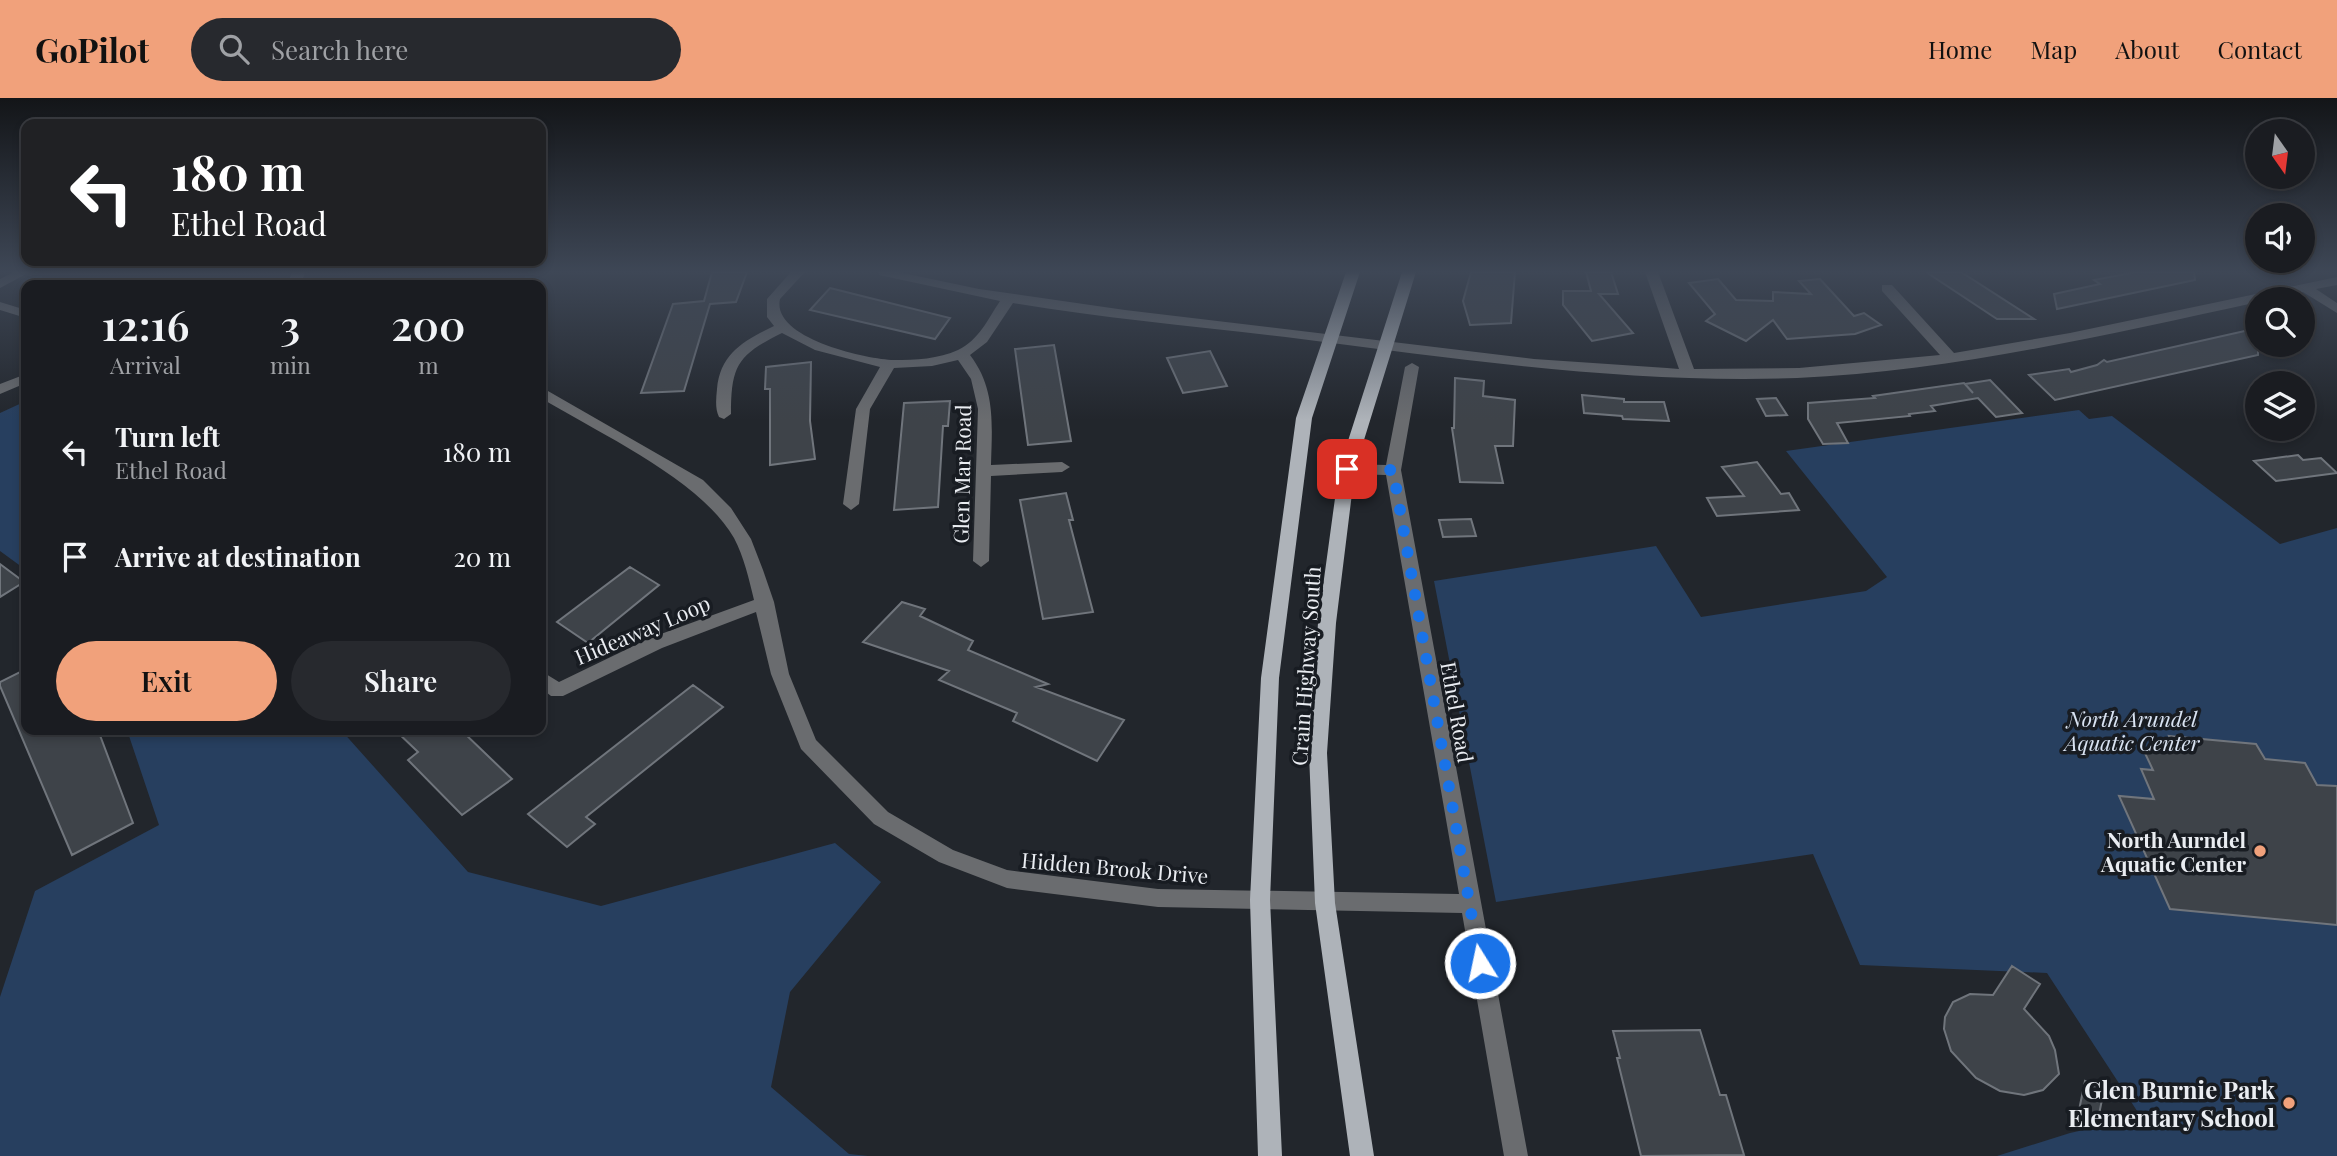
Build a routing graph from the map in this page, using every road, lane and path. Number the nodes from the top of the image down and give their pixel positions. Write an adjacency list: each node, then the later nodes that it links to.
1 (777, 321): 9 (street)
2 (993, 321): 12 (street)
3 (1197, 321): 10 (street)
4 (1336, 321): 10 (main road, Crain Highway South)
5 (1392, 321): 11 (main road, Crain Highway South)
6 (1669, 321): 16 (street)
7 (1917, 321): 13 (street)
8 (2147, 321): 13 (street)
9 (781, 328): 14 (street); 20 (street)
10 (1331, 338): 11 (street); 29 (main road, Crain Highway South)
11 (1384, 345): 16 (street); 22 (main road, Crain Highway South)
12 (961, 354): 14 (street); 24 (street, Glen Mar Road)
13 (1950, 357): 16 (street)
14 (888, 364): 25 (street)
15 (1412, 367): 23 (street, Ethel Road)
16 (1688, 373)
17 (21, 380): 18 (street)
18 (0, 390)
19 (546, 395): 27 (street, Hidden Brook Drive)
20 (724, 414)
21 (1062, 467): 24 (street)
22 (1347, 469): 23 (street); 30 (main road, Crain Highway South)
23 (1393, 470): 31 (street, Ethel Road)
24 (983, 471): 26 (street, Glen Mar Road)
25 (851, 504)
26 (981, 561)
27 (765, 602): 28 (street, Hideaway Loop); 29 (street, Hidden Brook Drive)
28 (546, 682)
29 (1260, 900): 30 (street, Hidden Brook Drive); 32 (main road, Crain Highway South)
30 (1325, 903): 31 (street, Hidden Brook Drive); 33 (main road, Crain Highway South)
31 (1470, 904): 34 (street, Ethel Road)
32 (1270, 1156)
33 (1362, 1156)
34 (1516, 1156)

